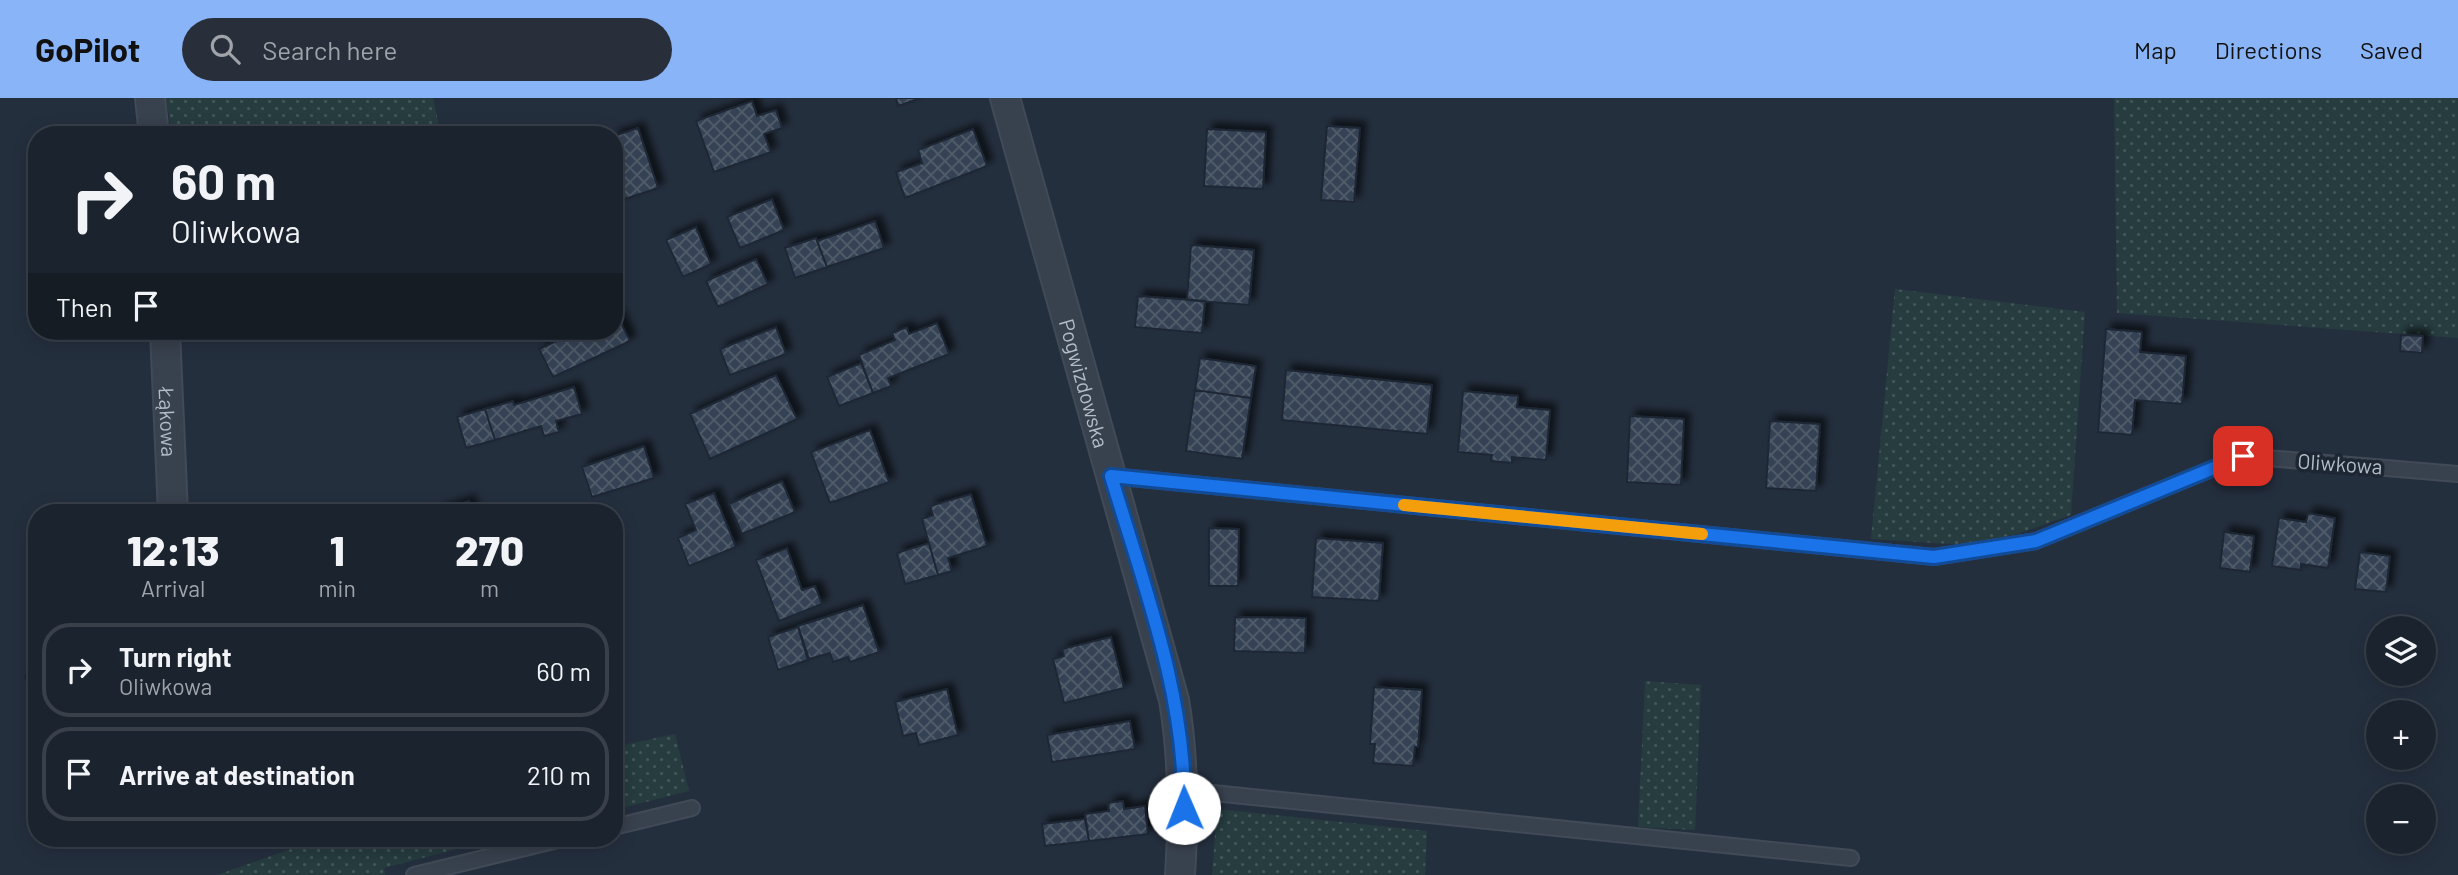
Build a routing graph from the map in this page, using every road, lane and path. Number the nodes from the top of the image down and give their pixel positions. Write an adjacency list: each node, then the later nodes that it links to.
1 (150, 98): 3 (street)
2 (1005, 98): 6 (street, Pogwizdowska)
3 (154, 126)
4 (165, 340): 7 (street, Łąkowa)
5 (2458, 474): 6 (lane, Oliwkowa)
6 (1111, 476): 8 (street, Pogwizdowska)
7 (173, 504)
8 (1184, 790): 12 (lane); 14 (street, Pogwizdowska)
9 (692, 808): 10 (lane)
10 (623, 825)
11 (529, 847): 13 (lane)
12 (1851, 858)
13 (414, 875)
14 (1180, 875)

